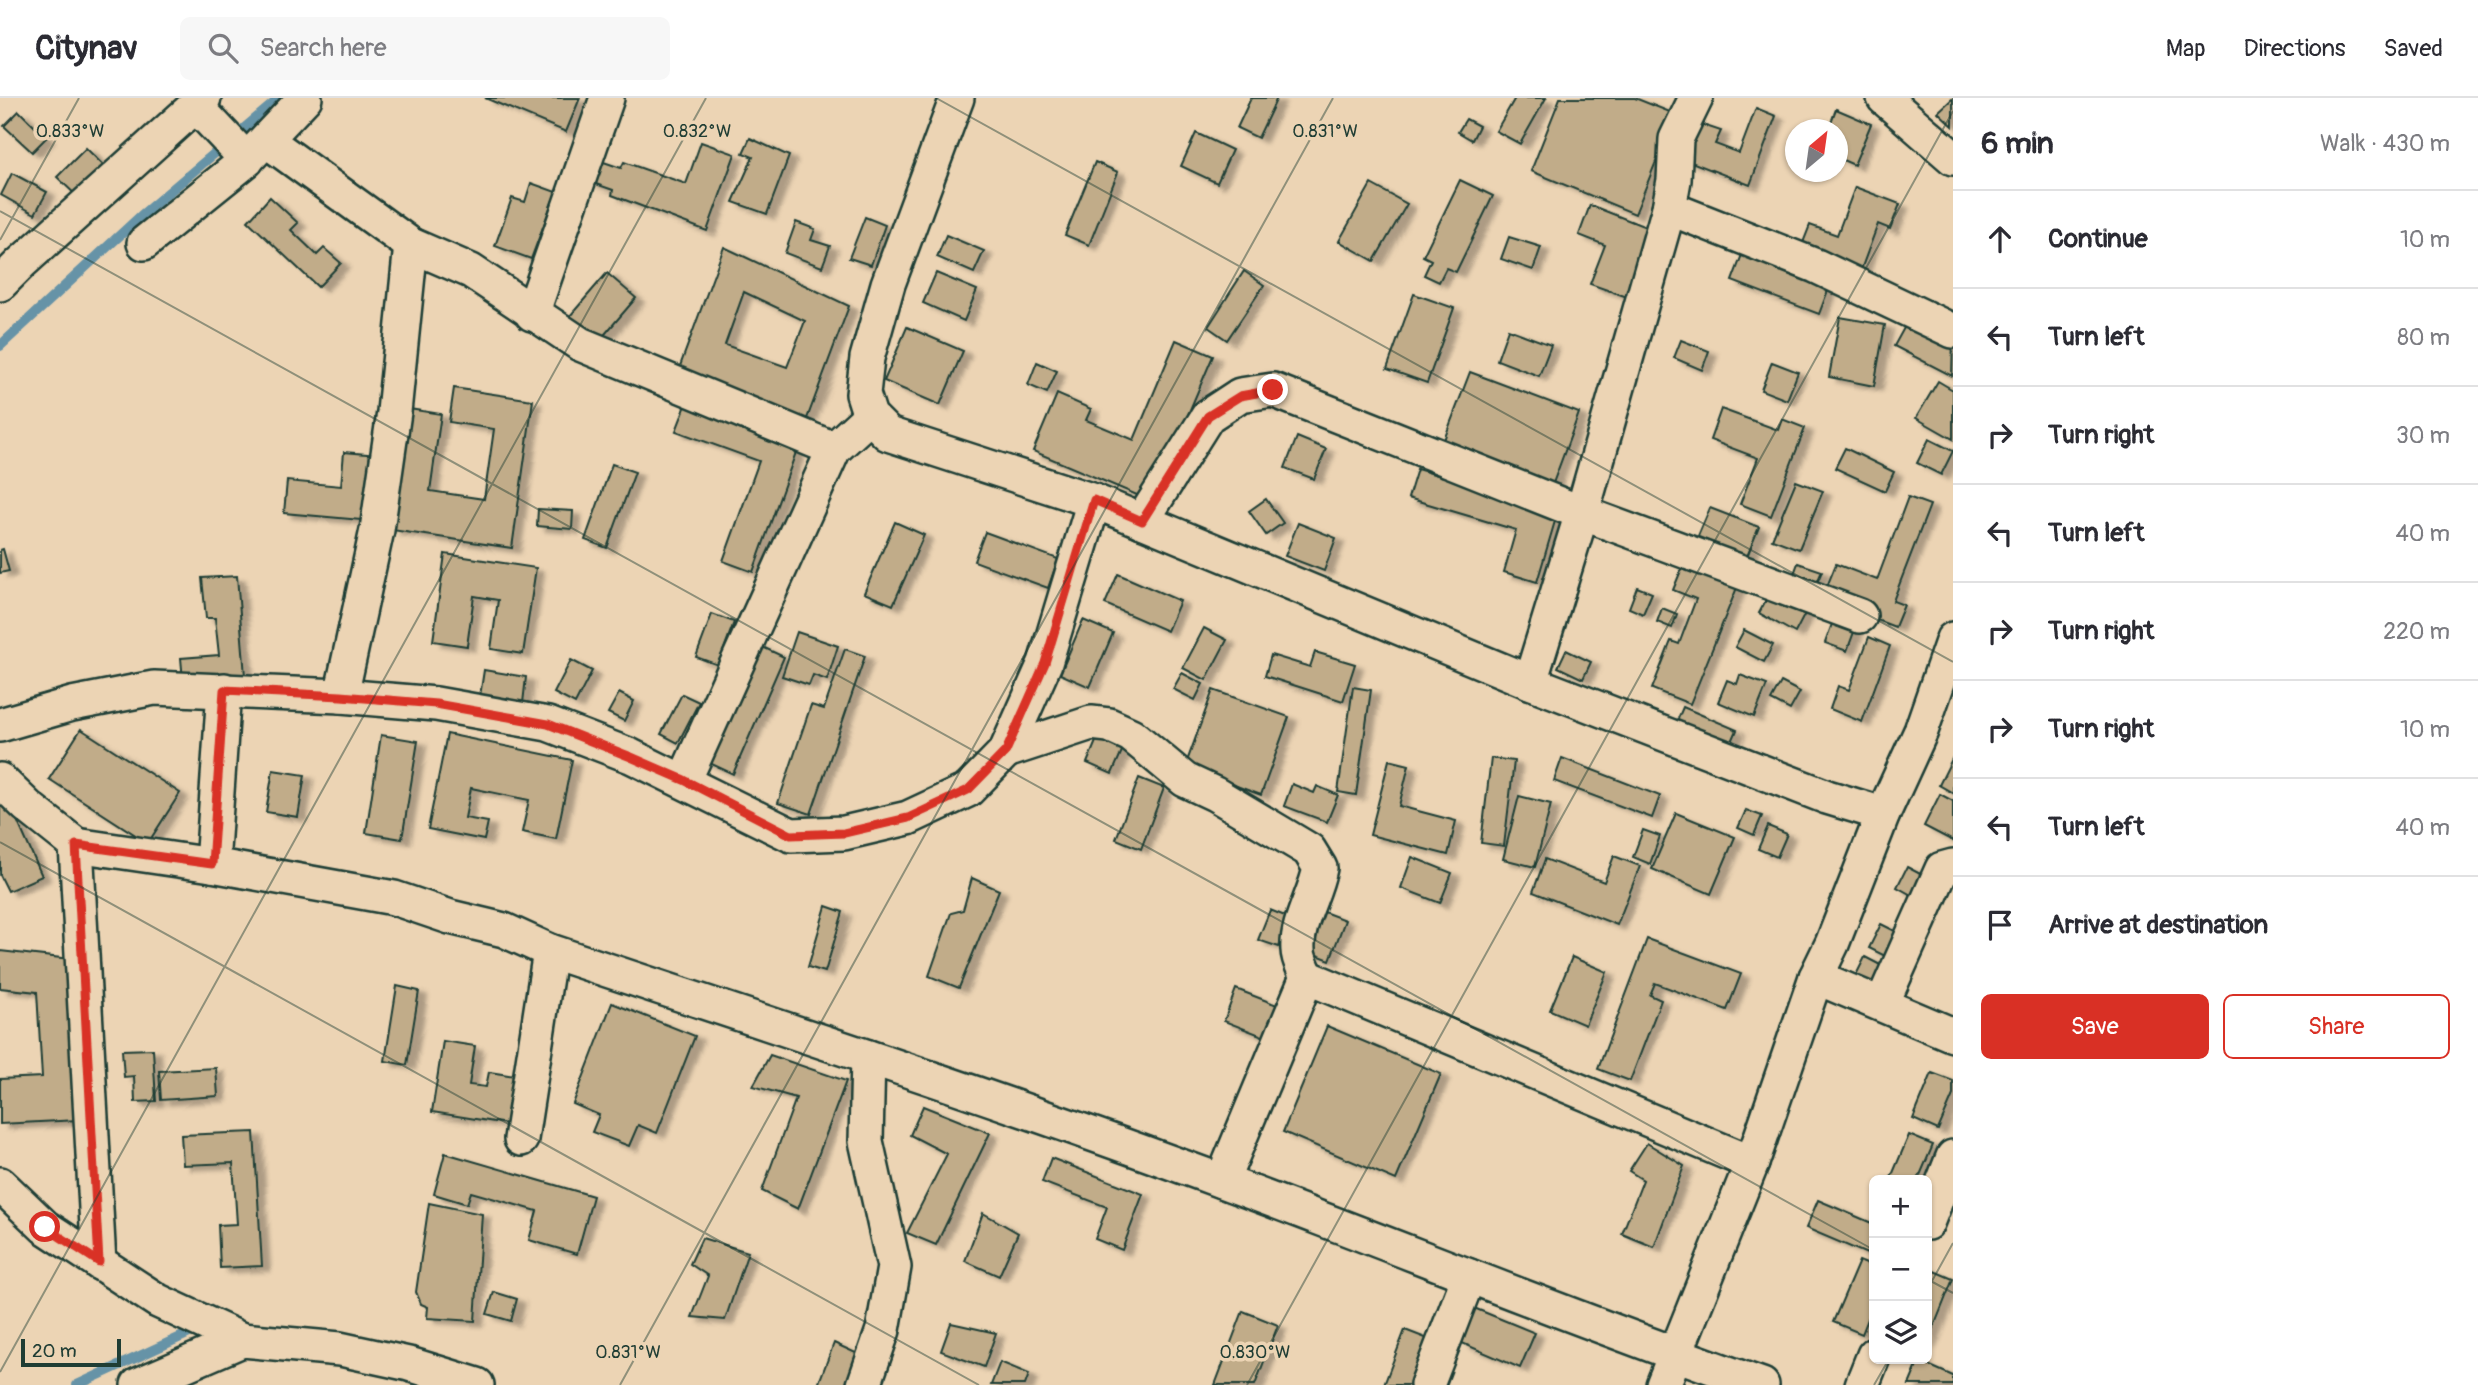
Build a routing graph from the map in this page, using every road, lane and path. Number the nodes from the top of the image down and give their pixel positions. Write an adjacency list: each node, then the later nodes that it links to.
1 (305, 98): 6 (street)
2 (607, 98): 12 (street)
3 (957, 98): 14 (street)
4 (1696, 98): 8 (street)
5 (1884, 98): 7 (street)
6 (227, 129): 9 (street); 10 (street); 11 (street)
7 (1953, 158)
8 (1669, 208): 13 (street); 17 (street)
9 (144, 243)
10 (411, 245): 12 (street); 23 (street)
11 (0, 284)
12 (532, 314): 15 (street)
13 (1953, 331)
14 (870, 416): 15 (street); 16 (street)
15 (834, 449): 27 (street)
16 (1094, 500): 18 (street); 25 (street)
17 (1582, 513): 18 (street); 19 (street); 21 (street)
18 (1142, 521): 21 (street)
19 (1860, 616)
20 (1953, 639): 28 (street)
21 (1530, 682): 28 (street)
22 (224, 690): 23 (street); 24 (street); 30 (street)
23 (341, 696): 27 (street)
24 (0, 725)
25 (1006, 751): 27 (street); 33 (street)
26 (0, 780): 29 (street)
27 (684, 780)
28 (1884, 814): 34 (street)
29 (76, 845): 30 (street); 44 (street)
30 (212, 864): 32 (street)
31 (1953, 866): 35 (street)
32 (550, 951): 37 (street); 38 (street)
33 (1307, 977): 40 (street); 41 (street)
34 (1816, 977): 35 (street); 40 (street)
35 (1882, 1004): 36 (street)
36 (1953, 1035)
37 (868, 1057): 41 (street); 51 (street)
38 (521, 1139)
39 (1953, 1157): 43 (street)
40 (1752, 1163): 47 (street)
41 (1222, 1181): 45 (street)
42 (0, 1184): 44 (street)
43 (1932, 1210)
44 (99, 1262): 46 (street)
45 (1469, 1276): 47 (street); 52 (street)
46 (242, 1340): 49 (street); 50 (street)
47 (1674, 1354): 53 (street); 54 (street)
48 (1871, 1364): 55 (street)
49 (463, 1383)
50 (138, 1385)
51 (864, 1385)
52 (1427, 1385)
53 (1662, 1385)
54 (1762, 1385)
55 (1863, 1385)

